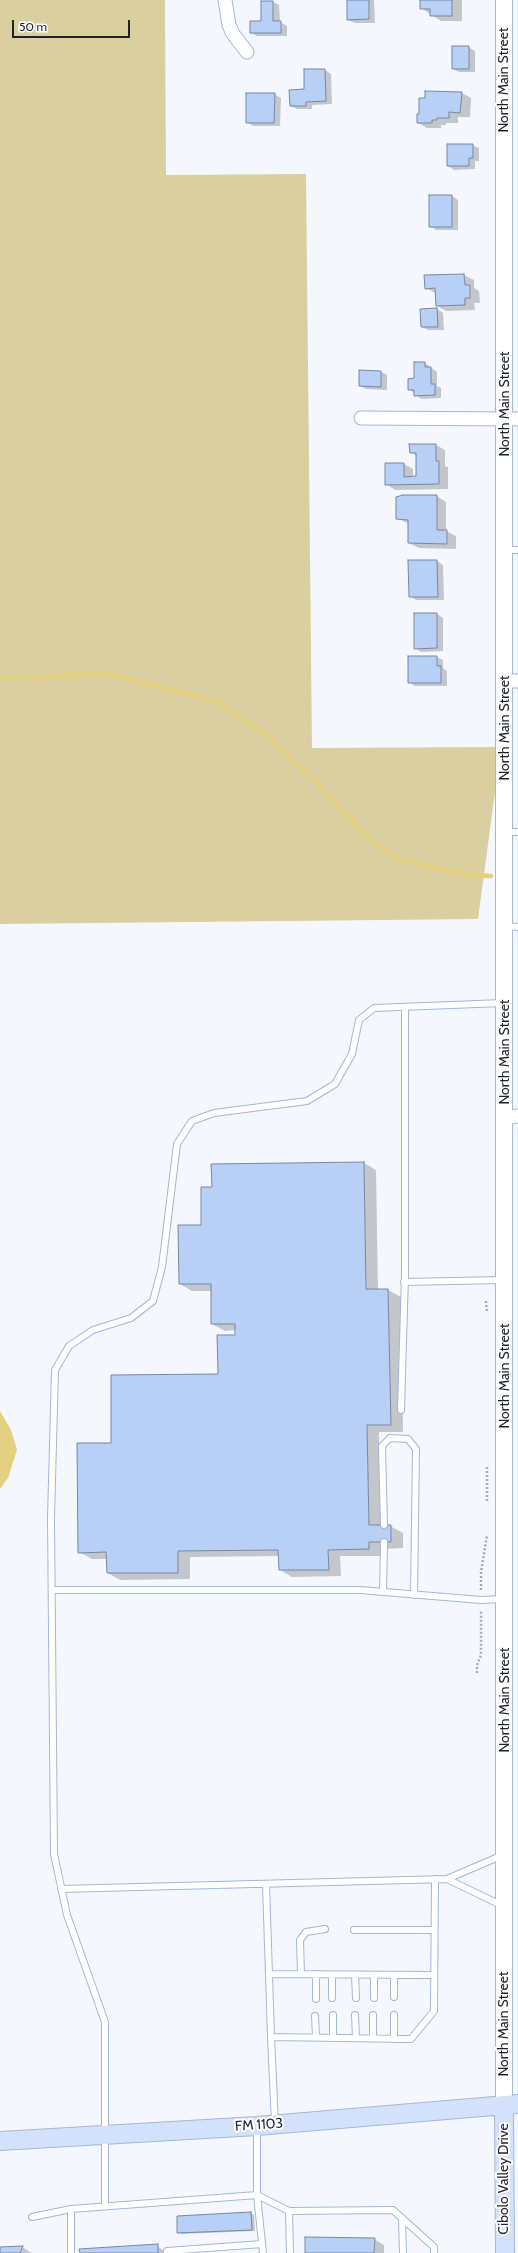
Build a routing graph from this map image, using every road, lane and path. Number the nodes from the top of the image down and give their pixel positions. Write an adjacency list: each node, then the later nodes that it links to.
1 (225, 0): 3 (street)
2 (504, 0): 5 (street, North Main Street)
3 (247, 52)
4 (361, 418): 5 (street)
5 (512, 419): 6 (street, North Main Street)
6 (512, 550): 7 (street, North Main Street)
7 (511, 681): 8 (street, North Main Street)
8 (512, 832): 9 (street, North Main Street)
9 (512, 927): 10 (street, North Main Street)
10 (505, 1003): 11 (lane); 12 (street, North Main Street)
11 (405, 1007): 14 (lane); 23 (lane)
12 (512, 1117): 13 (street, North Main Street)
13 (505, 1280): 14 (lane); 27 (street, North Main Street)
14 (404, 1282): 17 (lane)
15 (486, 1301): 16 (path)
16 (488, 1320)
17 (401, 1410)
18 (488, 1460): 19 (path)
19 (487, 1507)
20 (384, 1525): 25 (lane)
21 (488, 1530): 26 (path)
22 (384, 1542): 24 (lane)
23 (52, 1590): 24 (lane); 33 (lane)
24 (382, 1592): 25 (lane)
25 (414, 1595): 26 (lane)
26 (481, 1600): 27 (lane); 28 (path)
27 (505, 1600): 29 (street, North Main Street)
28 (477, 1673)
29 (504, 1855): 30 (lane); 34 (street, North Main Street)
30 (447, 1878): 31 (lane); 34 (lane)
31 (435, 1879): 32 (lane); 37 (lane)
32 (266, 1884): 33 (lane); 38 (lane)
33 (61, 1889): 65 (lane)
34 (504, 1906): 62 (street, North Main Street)
35 (325, 1929): 39 (lane)
36 (354, 1930): 37 (lane)
37 (434, 1930): 45 (lane)
38 (269, 1974): 39 (lane); 56 (lane)
39 (301, 1974): 40 (lane)
40 (316, 1974): 41 (lane); 50 (lane)
41 (332, 1974): 42 (lane); 47 (lane)
42 (355, 1975): 43 (lane); 48 (lane)
43 (374, 1975): 44 (lane); 49 (lane)
44 (394, 1975): 45 (lane); 46 (lane)
45 (434, 1975): 61 (lane)
46 (394, 1997)
47 (332, 1998)
48 (356, 1998)
49 (374, 1998)
50 (316, 1999)
51 (333, 2015): 58 (lane)
52 (356, 2015): 59 (lane)
53 (373, 2015): 60 (lane)
54 (394, 2015): 61 (lane)
55 (315, 2016): 57 (lane)
56 (271, 2037): 57 (lane); 63 (lane)
57 (316, 2037): 58 (lane)
58 (333, 2038): 59 (lane)
59 (356, 2038): 60 (lane)
60 (373, 2038): 61 (lane)
61 (394, 2039)
62 (511, 2104): 63 (main road, FM 1103 / FM 1103); 80 (main road, Cibolo Valley Drive)
63 (275, 2124): 64 (main road, FM 1103 / FM 1103)
64 (257, 2126): 65 (main road, FM 1103 / FM 1103); 67 (lane)
65 (106, 2135): 66 (main road, FM 1103 / FM 1103); 68 (lane)
66 (0, 2141)
67 (257, 2195): 68 (lane); 70 (lane); 73 (lane)
68 (105, 2206): 69 (lane)
69 (71, 2209): 71 (lane); 74 (lane)
70 (289, 2211): 72 (lane); 77 (lane)
71 (32, 2217)
72 (402, 2218): 78 (lane); 79 (lane)
73 (262, 2244): 75 (lane); 76 (lane)
74 (71, 2253)
75 (167, 2253)
76 (263, 2253)
77 (290, 2253)
78 (403, 2253)
79 (434, 2253)
80 (504, 2253)

